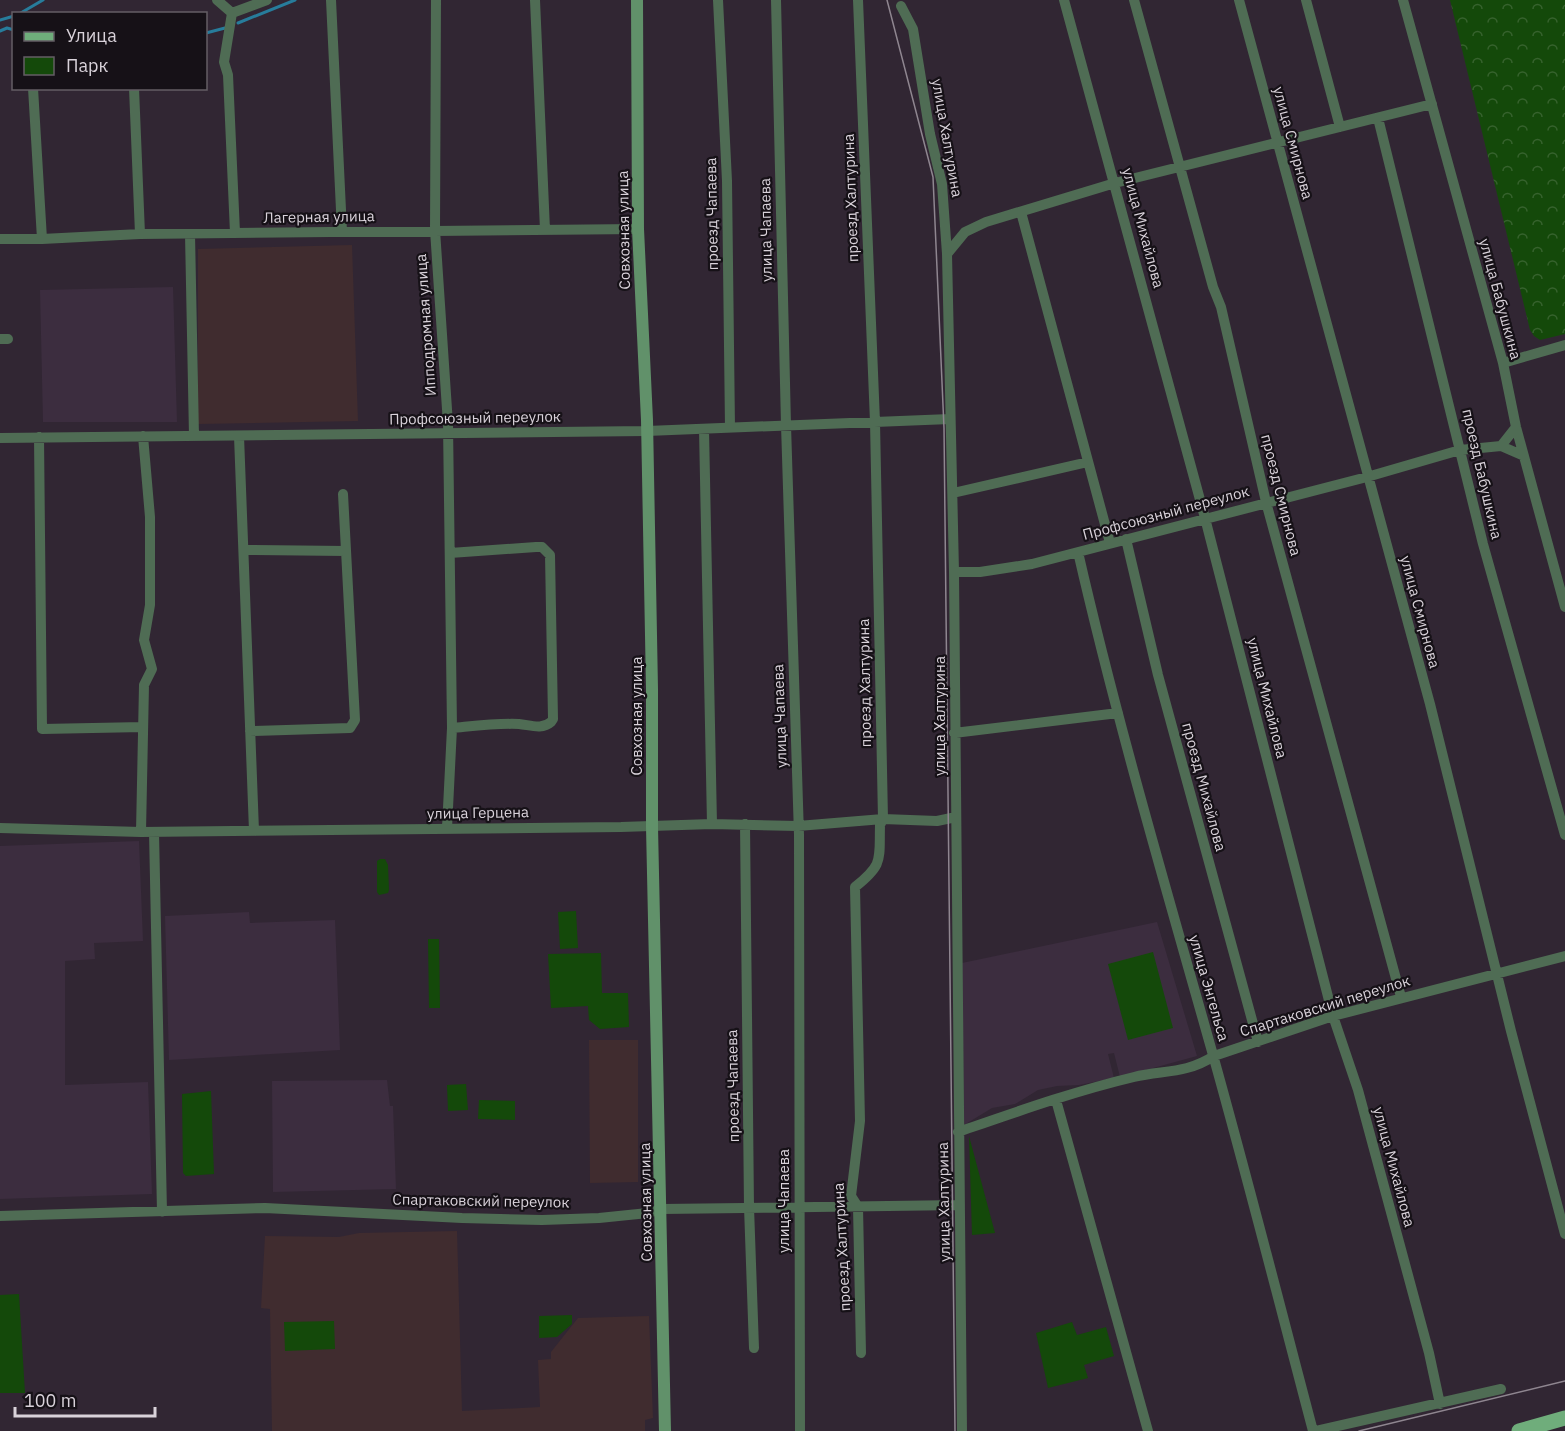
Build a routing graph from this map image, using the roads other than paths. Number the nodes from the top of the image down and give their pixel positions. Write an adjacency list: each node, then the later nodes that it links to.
1 (217, 0): 16 (street)
2 (267, 0): 16 (street)
3 (331, 0): 29 (street)
4 (436, 0): 27 (street, Ипподромная улица)
5 (535, 0): 28 (street)
6 (637, 0): 26 (street, Совхозная улица)
7 (718, 0): 42 (street, проезд Чапаева)
8 (776, 0): 40 (street, улица Чапаева)
9 (858, 0): 39 (street, проезд Халтурина)
10 (1064, 0): 24 (street, улица Михайлова)
11 (1134, 0): 23 (street, проезд Смирнова)
12 (1239, 0): 22 (street, улица Смирнова)
13 (1305, 0): 21 (street)
14 (1403, 0): 19 (street, улица Бабушкина)
15 (901, 6): 35 (street, улица Халтурина)
16 (232, 13): 30 (street)
17 (33, 90): 34 (street)
18 (134, 90): 31 (street)
19 (1432, 104): 20 (street); 37 (street, улица Бабушкина)
20 (1378, 118): 21 (street); 52 (street, проезд Бабушкина)
21 (1340, 127): 22 (street)
22 (1277, 143): 23 (street); 55 (street, улица Смирнова)
23 (1179, 168): 24 (street); 58 (street, проезд Смирнова)
24 (1115, 183): 25 (street); 59 (street, улица Михайлова)
25 (1021, 212): 35 (street); 54 (street)
26 (638, 229): 28 (street, Лагерная улица); 44 (street, Совхозная улица)
27 (435, 230): 28 (street, Лагерная улица); 29 (street, Лагерная улица); 45 (street, Ипподромная улица)
28 (545, 230)
29 (342, 231): 30 (street, Лагерная улица)
30 (235, 233): 32 (street, Лагерная улица)
31 (140, 234): 32 (street, Лагерная улица); 34 (street, Лагерная улица)
32 (190, 234): 47 (street)
33 (0, 239): 34 (street, Лагерная улица)
34 (42, 239)
35 (947, 254): 38 (street, улица Халтурина)
36 (1565, 345): 37 (street)
37 (1503, 363): 41 (street, улица Бабушкина)
38 (950, 419): 39 (street, Профсоюзный переулок); 56 (street, улица Халтурина)
39 (875, 422): 40 (street, Профсоюзный переулок); 74 (street, проезд Халтурина)
40 (786, 425): 42 (street, Профсоюзный переулок); 77 (street, улица Чапаева)
41 (1516, 427): 51 (street); 53 (street, улица Бабушкина)
42 (730, 428): 43 (street, Профсоюзный переулок)
43 (704, 429): 44 (street, Профсоюзный переулок); 75 (street)
44 (647, 430): 45 (street, Профсоюзный переулок); 78 (street, Совхозная улица)
45 (448, 434): 48 (street, Профсоюзный переулок); 65 (street, Ипподромная улица)
46 (143, 436): 47 (street, Профсоюзный переулок); 50 (street, Профсоюзный переулок); 69 (street)
47 (194, 436): 48 (street, Профсоюзный переулок)
48 (239, 436): 62 (street)
49 (0, 438): 50 (street, Профсоюзный переулок)
50 (39, 438): 69 (street)
51 (1500, 446): 52 (street, Профсоюзный переулок); 53 (street)
52 (1460, 450): 55 (street, Профсоюзный переулок); 84 (street, проезд Бабушкина)
53 (1524, 456): 67 (street, улица Бабушкина)
54 (1088, 462): 56 (street); 61 (street)
55 (1367, 477): 58 (street, Профсоюзный переулок); 86 (street, улица Смирнова)
56 (953, 493): 66 (street, улица Халтурина)
57 (343, 494): 63 (street)
58 (1266, 502): 59 (street, Профсоюзный переулок); 87 (street, проезд Смирнова)
59 (1205, 518): 60 (street, Профсоюзный переулок); 88 (street, улица Михайлова)
60 (1126, 539): 61 (street, Профсоюзный переулок); 89 (street, проезд Михайлова)
61 (1110, 543): 64 (street, Профсоюзный переулок)
62 (244, 550): 63 (street); 71 (street)
63 (346, 551): 71 (street)
64 (1078, 552): 66 (street, Профсоюзный переулок); 68 (street, улица Энгельса)
65 (450, 553): 70 (street, Ипподромная улица); 70 (street)
66 (954, 572): 72 (street, улица Халтурина)
67 (1565, 607)
68 (1118, 713): 72 (street); 90 (street, улица Энгельса)
69 (143, 727): 82 (street)
70 (452, 729): 80 (street, Ипподромная улица)
71 (250, 731): 81 (street)
72 (954, 733): 73 (street, улица Халтурина)
73 (956, 817): 74 (street, улица Герцена); 92 (street, улица Халтурина)
74 (883, 819): 77 (street, улица Герцена); 96 (street, проезд Халтурина)
75 (712, 824): 76 (street, улица Герцена); 78 (street, улица Герцена)
76 (745, 824): 77 (street, улица Герцена); 95 (street, проезд Чапаева)
77 (798, 826): 94 (street, улица Чапаева)
78 (652, 827): 80 (street, улица Герцена); 97 (street, Совхозная улица)
79 (0, 828): 82 (street, улица Герцена)
80 (447, 828): 81 (street, улица Герцена)
81 (254, 831): 83 (street, улица Герцена)
82 (141, 832): 83 (street, улица Герцена)
83 (154, 832): 98 (street)
84 (1565, 835)
85 (1565, 956): 86 (street, Спартаковский переулок)
86 (1496, 973): 87 (street, Спартаковский переулок); 100 (street, улица Смирнова)
87 (1401, 998): 88 (street, Спартаковский переулок)
88 (1334, 1016): 89 (street, Спартаковский переулок); 104 (street, улица Михайлова)
89 (1258, 1042): 90 (street, Спартаковский переулок)
90 (1214, 1056): 91 (street, Спартаковский переулок); 110 (street, улица Энгельса)
91 (1056, 1100): 92 (street, Спартаковский переулок); 109 (street)
92 (958, 1132): 93 (street, улица Халтурина)
93 (960, 1205): 96 (street, Спартаковский переулок); 108 (street, улица Халтурина)
94 (799, 1206): 95 (street, Спартаковский переулок); 96 (street, Спартаковский переулок); 107 (street, улица Чапаева)
95 (749, 1207): 97 (street, Спартаковский переулок); 101 (street, проезд Чапаева)
96 (858, 1207): 102 (street, проезд Халтурина)
97 (662, 1209): 98 (street, Спартаковский переулок); 106 (street, Совхозная улица)
98 (162, 1212): 99 (street, Спартаковский переулок)
99 (0, 1216)
100 (1565, 1234)
101 (754, 1348)
102 (861, 1353)
103 (1501, 1389): 104 (street)
104 (1440, 1404): 110 (street)
105 (1565, 1418): 111 (main road)
106 (665, 1431)
107 (800, 1431)
108 (962, 1431)
109 (1148, 1431)
110 (1314, 1431)
111 (1519, 1431)

